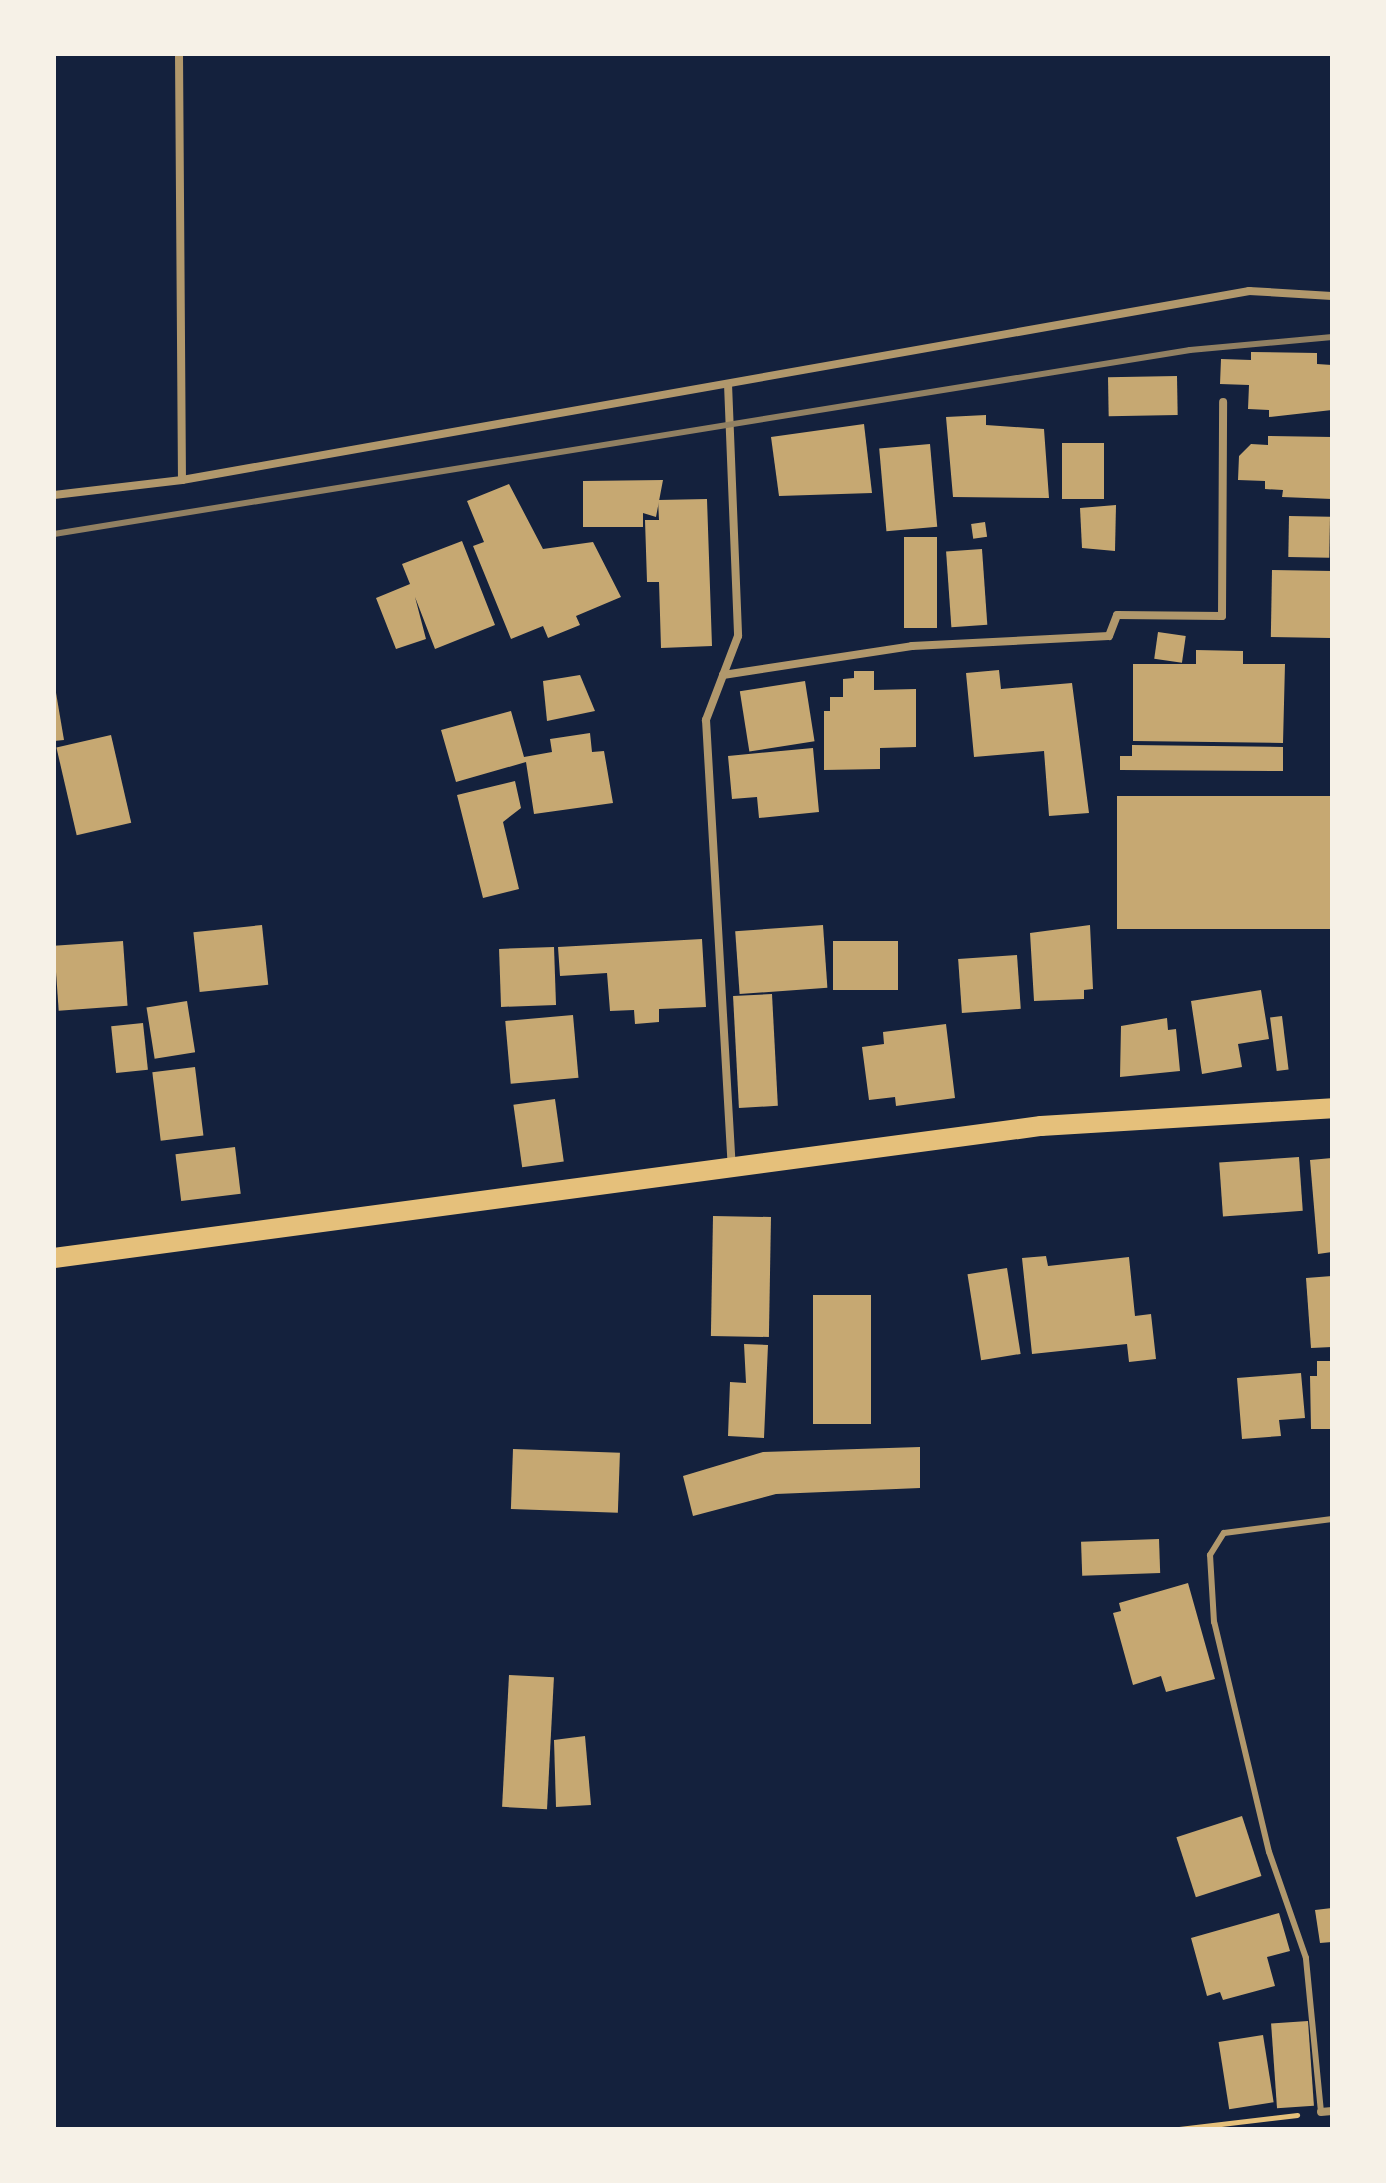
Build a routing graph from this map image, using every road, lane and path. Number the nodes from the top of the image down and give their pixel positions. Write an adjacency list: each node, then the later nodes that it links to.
1 (179, 54): 5 (street)
2 (1332, 296): 3 (street)
3 (728, 384): 5 (street); 7 (street)
4 (1223, 402): 7 (street)
5 (182, 480): 6 (street)
6 (54, 495)
7 (723, 675): 9 (street)
8 (1332, 1108): 9 (main road)
9 (732, 1168): 10 (main road)
10 (54, 1258)
11 (1332, 1519): 13 (lane)
12 (1332, 2111): 13 (street)
13 (1321, 2112): 14 (path)
14 (1179, 2129)

